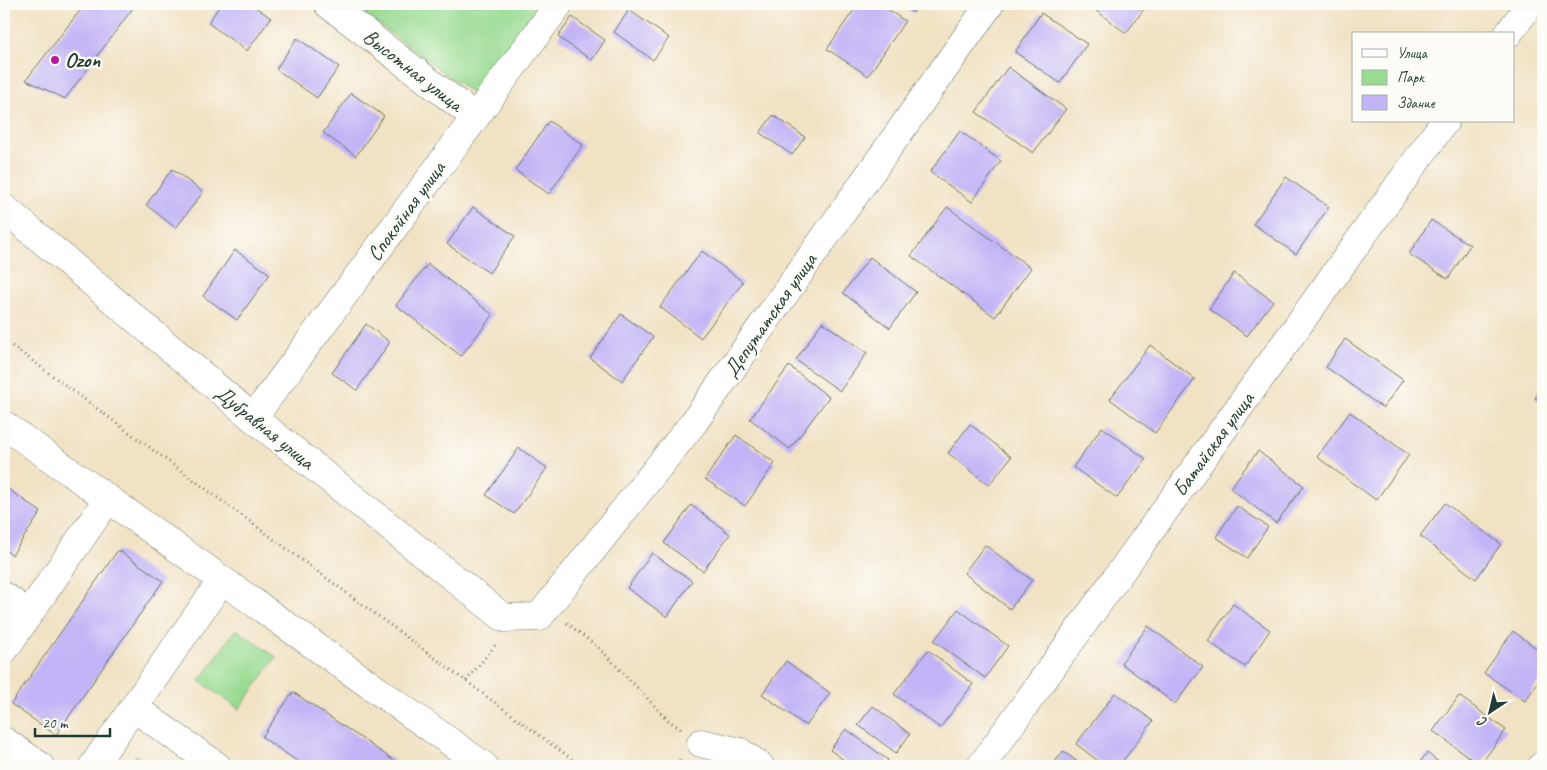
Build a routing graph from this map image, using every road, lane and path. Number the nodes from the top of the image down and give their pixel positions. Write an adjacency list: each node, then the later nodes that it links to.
1 (328, 4): 6 (street, Высотная улица)
2 (559, 4): 6 (street, Спокойная улица)
3 (990, 4): 16 (street, Депутатская улица)
4 (1530, 4): 5 (street)
5 (1509, 32)
6 (475, 117): 10 (street, Спокойная улица)
7 (1445, 122): 28 (street, Батайская улица)
8 (4, 208): 10 (street, Дубравная улица)
9 (4, 340): 18 (path)
10 (253, 418): 16 (street, Дубравная улица)
11 (4, 425): 12 (street)
12 (108, 499): 13 (street); 15 (street)
13 (222, 580): 19 (street); 25 (street)
14 (4, 596): 15 (street)
15 (29, 614): 17 (street)
16 (534, 614): 18 (path); 21 (path)
17 (4, 650)
18 (466, 681): 26 (path)
19 (134, 708): 23 (street); 24 (street)
20 (4, 741): 22 (street)
21 (701, 743): 27 (street)
22 (40, 766)
23 (93, 766)
24 (217, 766)
25 (484, 766)
26 (581, 766)
27 (760, 766)
28 (981, 766)

